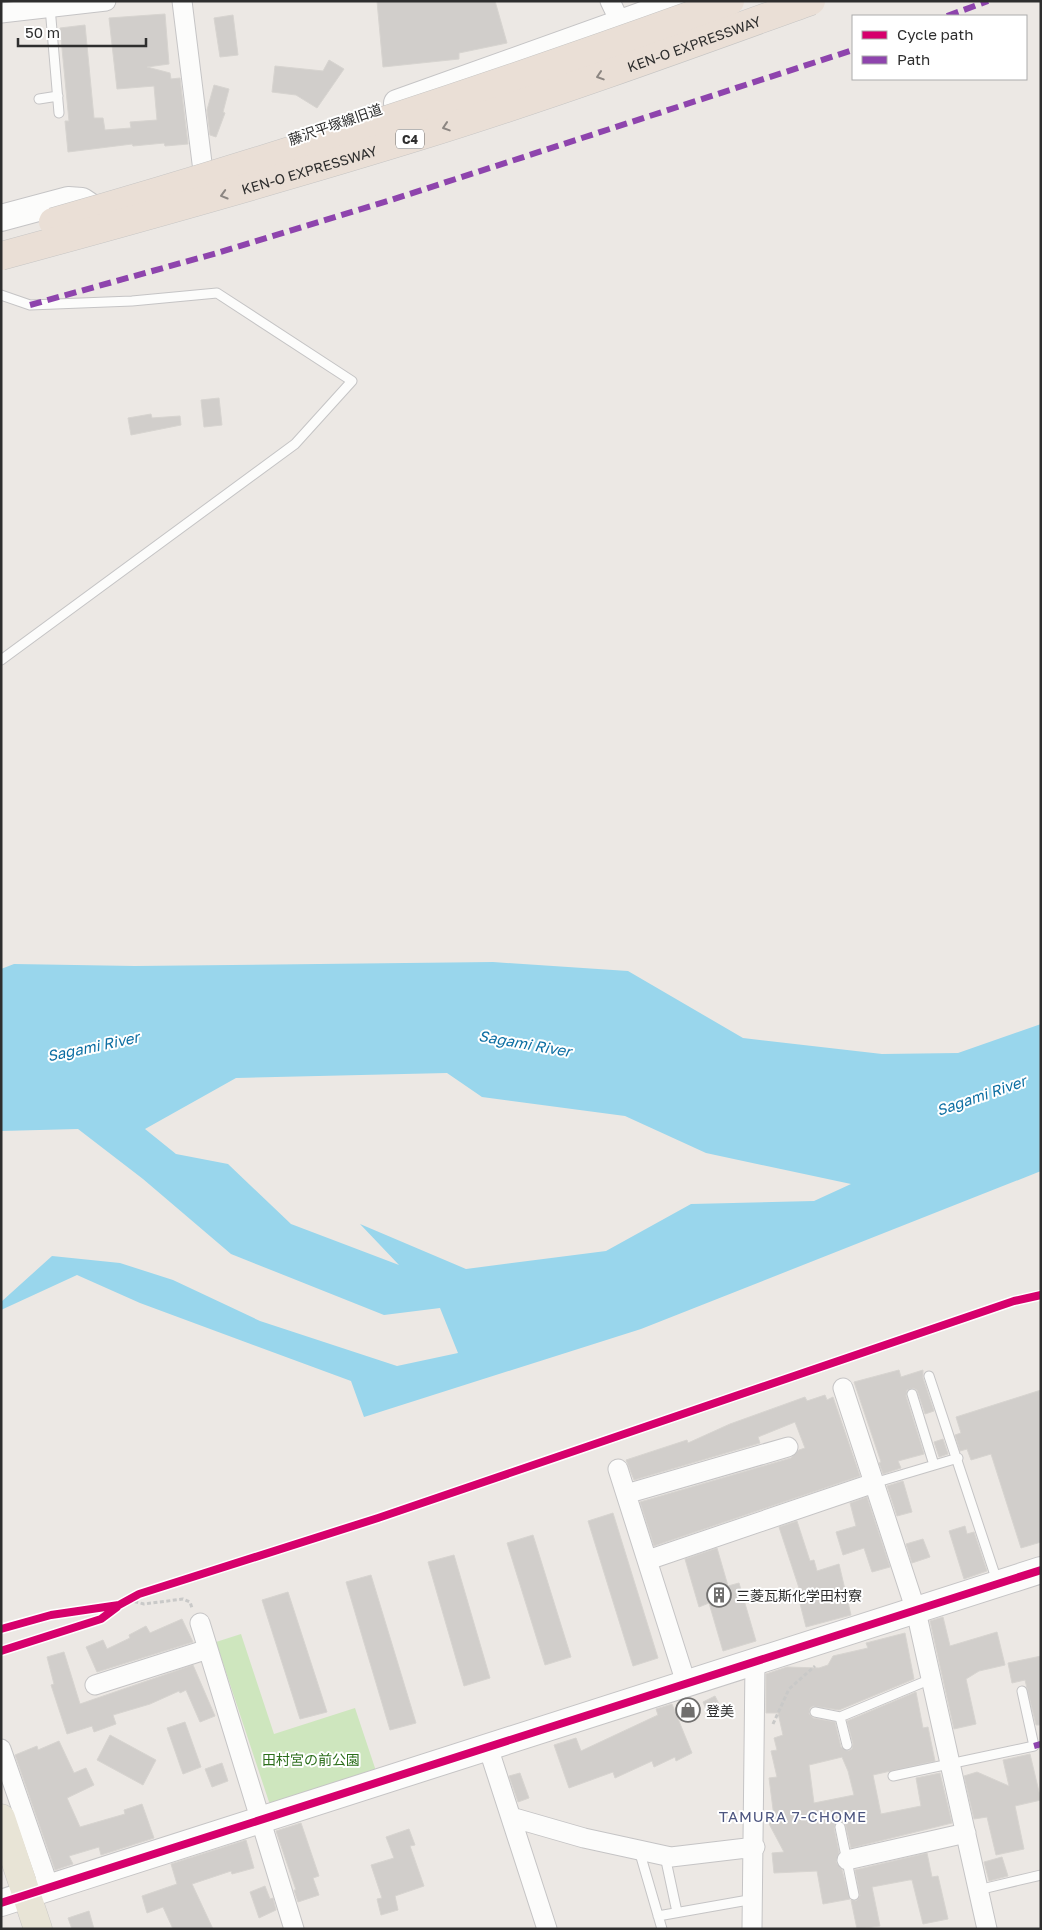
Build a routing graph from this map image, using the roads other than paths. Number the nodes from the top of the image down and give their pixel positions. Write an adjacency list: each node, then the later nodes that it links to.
1 (106, 1): 6 (street)
2 (182, 1): 12 (street)
3 (682, 1): 7 (street, 藤沢平塚線旧道)
4 (730, 1): 15 (highway, KEN-O EXPRESSWAY / C4, bridge)
5 (811, 1): 16 (highway, KEN-O EXPRESSWAY / C4, one-way to 16, bridge)
6 (50, 7): 8 (street); 9 (lane)
7 (616, 12): 12 (street, 藤沢平塚線旧道)
8 (1, 13)
9 (58, 96): 10 (lane); 11 (lane)
10 (39, 99)
11 (59, 113)
12 (203, 171): 13 (street, 藤沢平塚線旧道)
13 (94, 209): 14 (street); 17 (street, 藤沢平塚線旧道)
14 (1, 218)
15 (1, 237)
16 (1, 256)
17 (1, 269)
18 (1, 295): 19 (lane)
19 (1, 660)
20 (929, 1376): 24 (lane)
21 (843, 1388): 27 (street)
22 (912, 1394): 25 (lane)
23 (788, 1447): 28 (street)
24 (958, 1458): 25 (lane); 31 (lane)
25 (934, 1465): 27 (lane)
26 (618, 1469): 28 (street)
27 (874, 1483): 29 (street); 32 (street)
28 (626, 1494): 29 (street)
29 (648, 1560): 37 (street)
30 (1041, 1570): 31 (street)
31 (998, 1584): 32 (street)
32 (916, 1611): 35 (street); 36 (street)
33 (200, 1623): 34 (street)
34 (208, 1649): 38 (street); 49 (street)
35 (755, 1662): 37 (street); 52 (street)
36 (931, 1679): 41 (lane); 45 (street)
37 (686, 1683): 43 (street)
38 (95, 1684)
39 (1022, 1691): 45 (lane)
40 (815, 1712): 41 (lane)
41 (840, 1717): 42 (lane)
42 (847, 1745)
43 (488, 1747): 47 (street); 49 (street)
44 (1, 1749): 58 (street)
45 (950, 1764): 46 (lane); 51 (street)
46 (893, 1776)
47 (511, 1817): 53 (street); 65 (street)
48 (1, 1818): 58 (main road)
49 (261, 1819): 58 (street); 64 (street)
50 (840, 1827): 55 (lane)
51 (966, 1833): 55 (street); 57 (street)
52 (755, 1847): 54 (street); 60 (street)
53 (639, 1850): 54 (street); 62 (lane)
54 (665, 1856): 61 (lane)
55 (847, 1860): 59 (lane)
56 (1041, 1875): 57 (lane)
57 (978, 1890): 68 (street)
58 (17, 1894): 63 (main road)
59 (854, 1894)
60 (754, 1899): 61 (lane); 67 (street)
61 (677, 1912): 62 (lane)
62 (658, 1916): 66 (lane)
63 (38, 1929)
64 (294, 1929)
65 (547, 1929)
66 (662, 1929)
67 (752, 1929)
68 (987, 1929)

